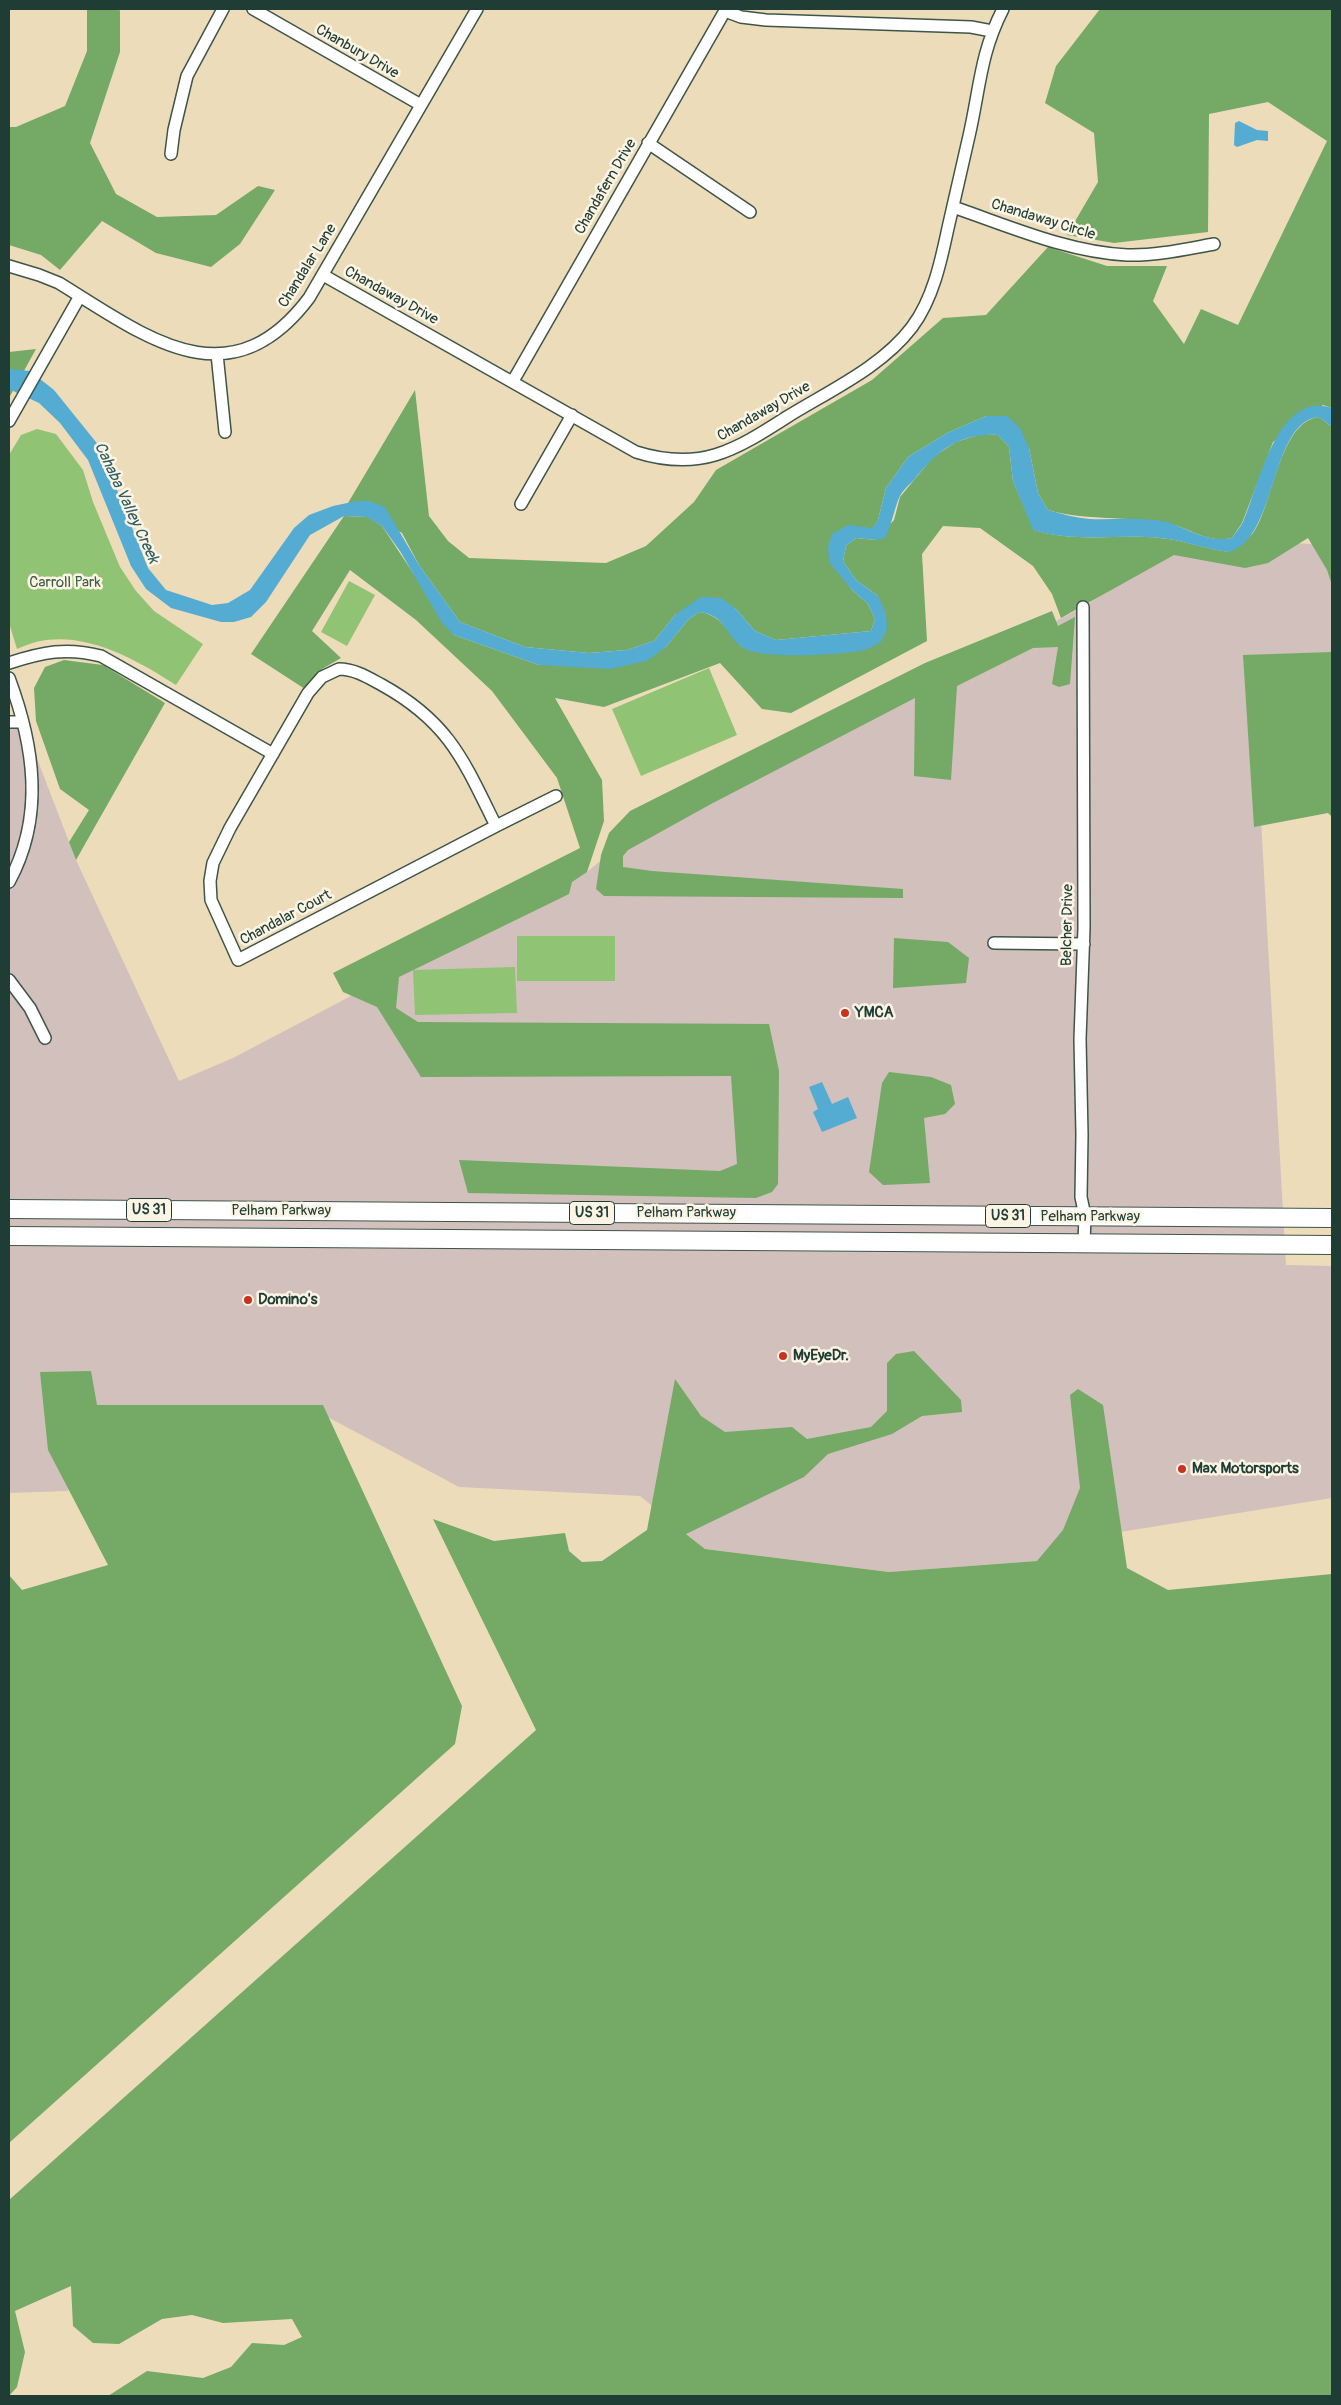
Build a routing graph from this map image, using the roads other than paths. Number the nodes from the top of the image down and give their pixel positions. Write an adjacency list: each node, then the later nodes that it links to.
1 (223, 9): 9 (street)
2 (253, 9): 7 (street, Chanbury Drive)
3 (477, 9): 7 (street, Chandalar Lane)
4 (1003, 9): 6 (street, Chandaway Drive)
5 (726, 10): 6 (street); 8 (street, Chandafern Drive)
6 (992, 31): 10 (street, Chandaway Drive)
7 (421, 105): 14 (street, Chandalar Lane)
8 (648, 144): 11 (street); 17 (street, Chandafern Drive)
9 (171, 154)
10 (953, 207): 12 (street, Chandaway Circle); 18 (street, Chandaway Drive)
11 (750, 212)
12 (1214, 244)
13 (9, 266): 15 (street, Chandalar Lane)
14 (322, 275): 16 (street, Chandalar Lane); 17 (street, Chandaway Drive)
15 (80, 296): 16 (street, Chandalar Lane); 19 (street)
16 (217, 354): 20 (street)
17 (513, 381): 18 (street, Chandaway Drive)
18 (572, 415): 21 (street)
19 (11, 417)
20 (225, 432)
21 (521, 504)
22 (1083, 607): 32 (street, Belcher Drive)
23 (9, 662): 27 (street)
24 (9, 678): 26 (street)
25 (9, 722): 26 (street)
26 (23, 722): 30 (street)
27 (273, 754): 29 (street, Chandalar Court); 29 (street, Chandalar Court)
28 (556, 796): 29 (street, Chandalar Court)
29 (496, 826)
30 (9, 882)
31 (994, 943): 32 (street)
32 (1084, 944): 41 (street, Belcher Drive)
33 (9, 980): 34 (street)
34 (45, 1038)
35 (9, 1209): 36 (main road, Pelham Parkway / US 31)
36 (143, 1210): 37 (main road, Pelham Parkway / US 31); 46 (main road)
37 (290, 1211): 38 (main road, Pelham Parkway / US 31); 47 (main road)
38 (448, 1213): 39 (main road, Pelham Parkway / US 31); 48 (main road)
39 (792, 1214): 40 (main road, Pelham Parkway / US 31); 49 (main road)
40 (1025, 1216): 41 (main road, Pelham Parkway / US 31); 50 (main road)
41 (1085, 1216): 43 (main road, Pelham Parkway / US 31); 51 (street, Belcher Drive)
42 (1250, 1217): 43 (main road, Pelham Parkway / US 31); 44 (main road, Pelham Parkway / US 31); 53 (main road)
43 (1172, 1218): 52 (main road)
44 (1332, 1218)
45 (9, 1236): 46 (main road, Pelham Parkway / US 31)
46 (144, 1237): 47 (main road, Pelham Parkway / US 31)
47 (290, 1238): 48 (main road, Pelham Parkway / US 31)
48 (449, 1239): 49 (main road, Pelham Parkway / US 31)
49 (800, 1242): 50 (main road, Pelham Parkway / US 31)
50 (1023, 1243): 51 (main road, Pelham Parkway / US 31)
51 (1084, 1244): 52 (main road, Pelham Parkway / US 31)
52 (1171, 1244): 53 (main road, Pelham Parkway / US 31)
53 (1249, 1245): 54 (main road, Pelham Parkway / US 31)
54 (1332, 1245)

